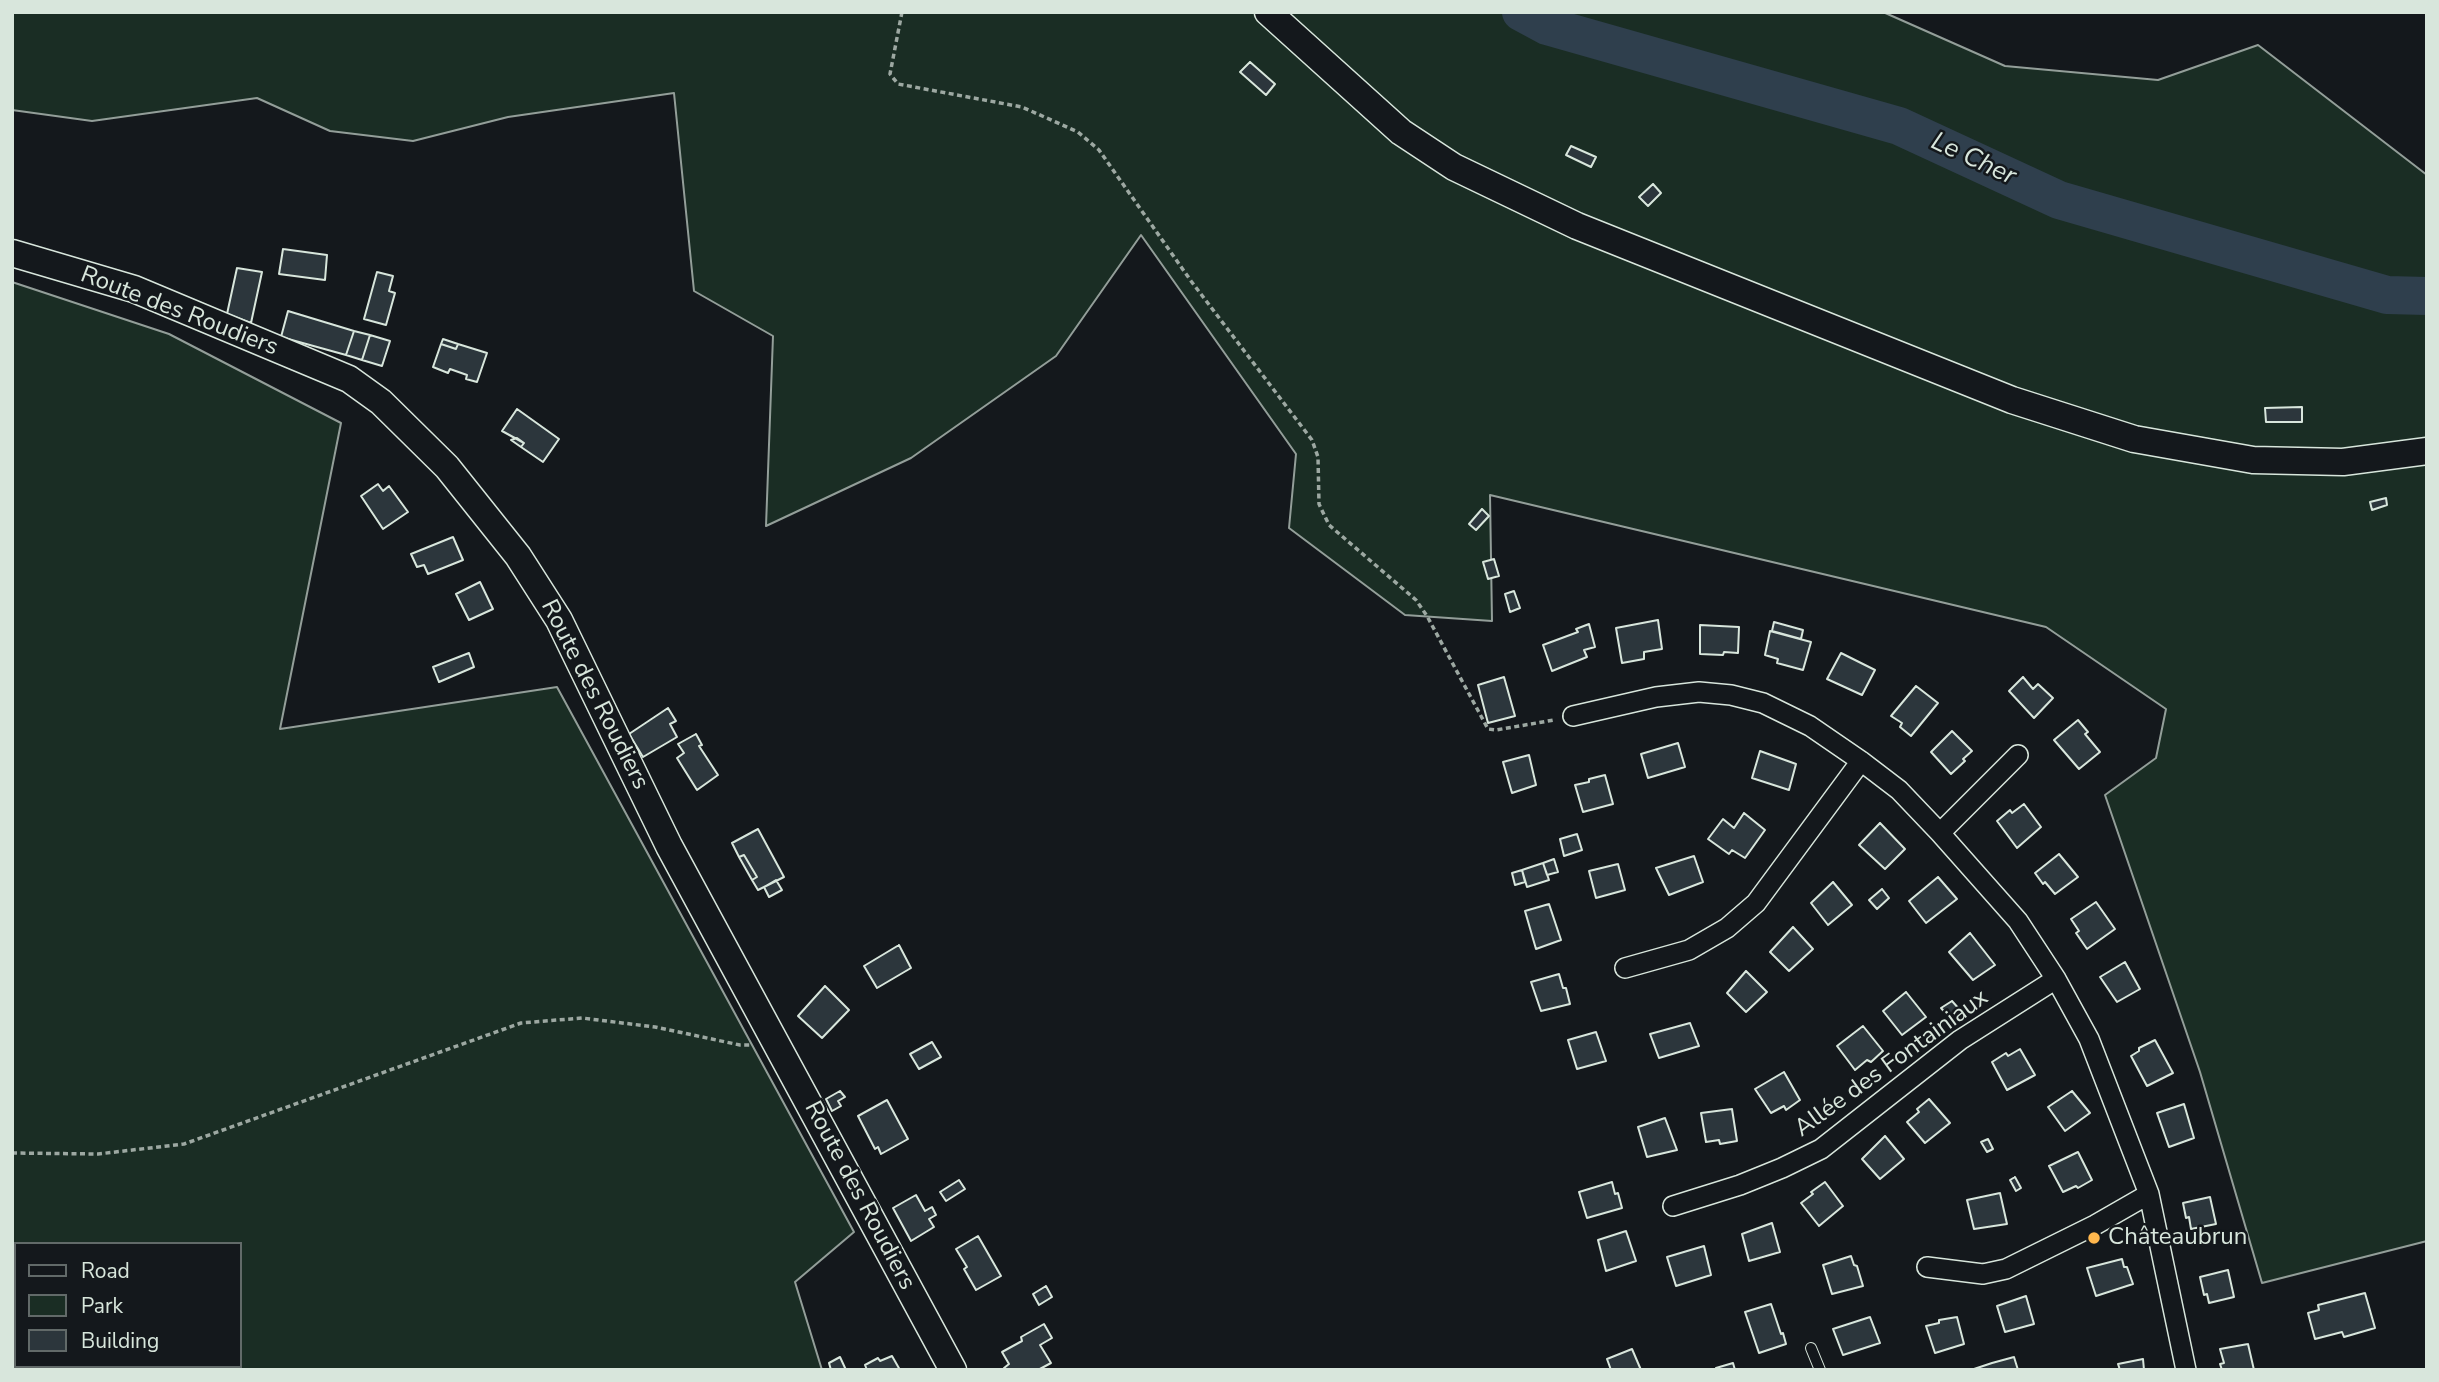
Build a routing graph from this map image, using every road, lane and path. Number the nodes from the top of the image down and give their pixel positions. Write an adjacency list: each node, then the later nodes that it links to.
1 (902, 12): 5 (path)
2 (1268, 12): 4 (street)
3 (12, 253): 11 (street, Route des Roudiers)
4 (2427, 451)
5 (1573, 716): 7 (street)
6 (2018, 755): 8 (street)
7 (1860, 761): 8 (street); 9 (street)
8 (1940, 832): 10 (street)
9 (1625, 968)
10 (2056, 979): 13 (street); 14 (street, Allée des Fontainiaux)
11 (776, 1044): 12 (path); 17 (street, Route des Roudiers)
12 (12, 1153)
13 (2148, 1194): 15 (street); 19 (street)
14 (1673, 1206)
15 (1927, 1267)
16 (1811, 1348): 18 (lane)
17 (953, 1370)
18 (1820, 1370)
19 (2186, 1370)

